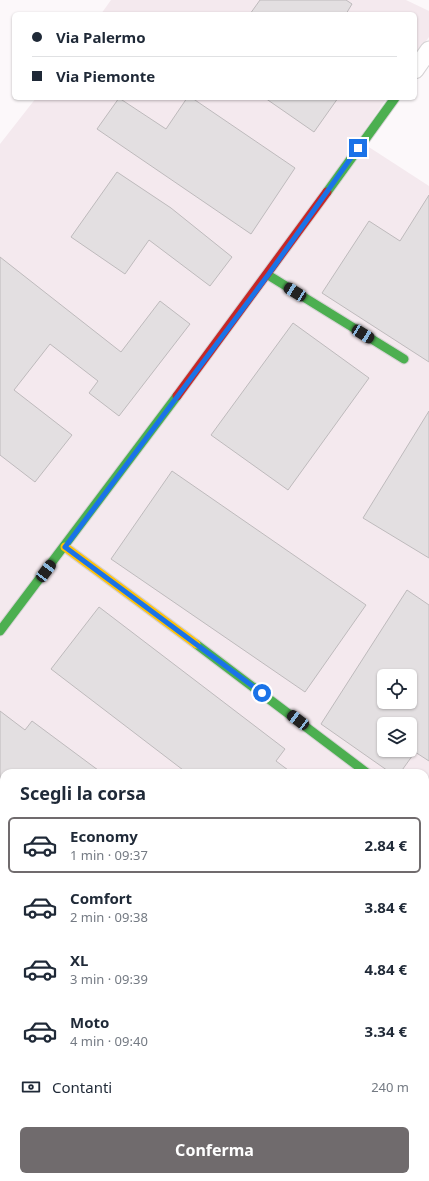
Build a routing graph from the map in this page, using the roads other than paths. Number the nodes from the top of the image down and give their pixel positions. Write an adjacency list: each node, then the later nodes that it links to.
1 (429, 50): 2 (street)
2 (417, 67)
3 (394, 100): 4 (street)
4 (268, 275): 5 (street); 6 (street)
5 (404, 359)
6 (65, 547): 7 (street); 8 (street)
7 (0, 631)
8 (362, 769)

